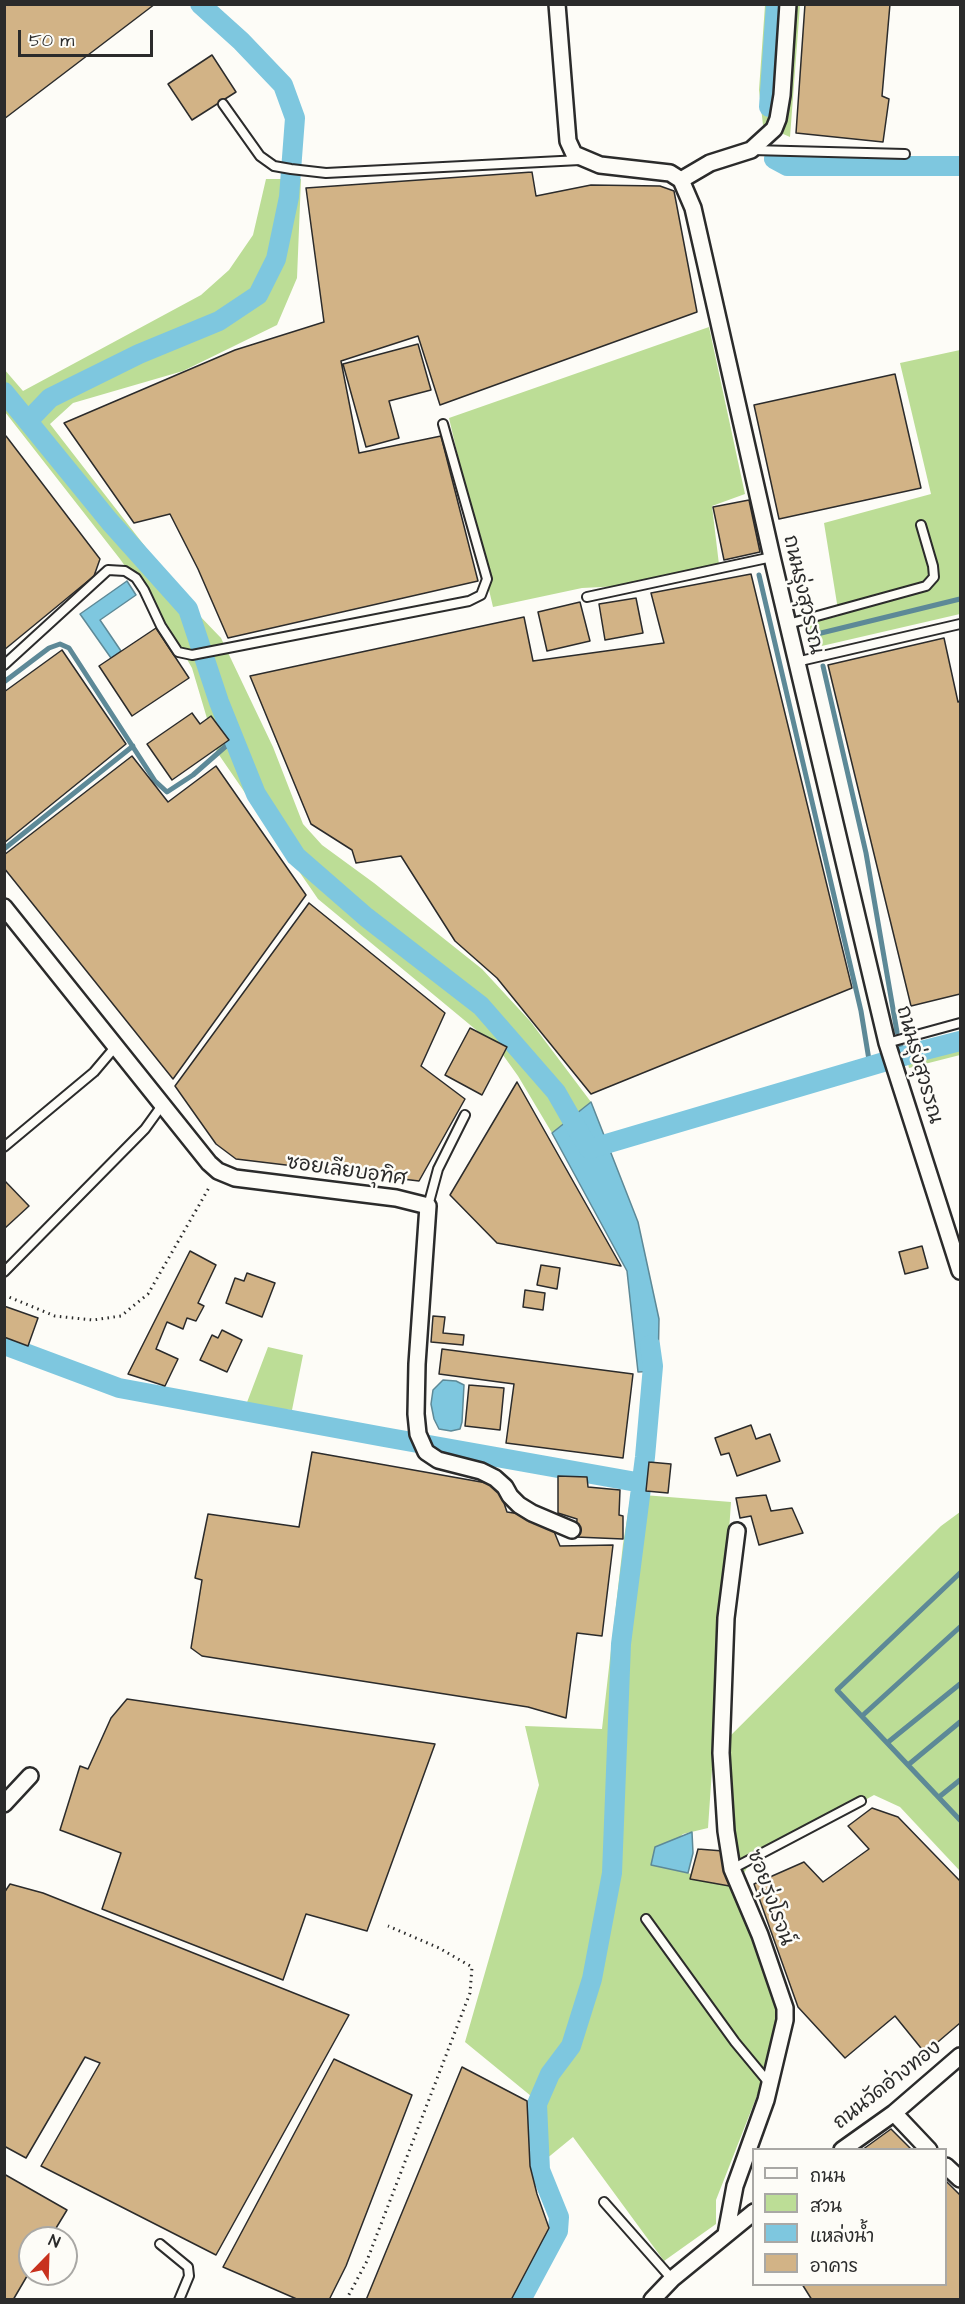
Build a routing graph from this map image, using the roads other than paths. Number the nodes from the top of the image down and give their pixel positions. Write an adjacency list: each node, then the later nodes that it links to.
1 (557, 4): 6 (street)
2 (788, 4): 4 (street)
3 (223, 104): 6 (lane)
4 (751, 150): 5 (lane); 7 (street)
5 (905, 154)
6 (586, 160): 7 (street)
7 (681, 180): 10 (street, ถนนรุ่งสุวรรณ)
8 (442, 424): 15 (lane)
9 (921, 525): 12 (lane)
10 (772, 557): 11 (lane); 12 (street, ถนนรุ่งสุวรรณ)
11 (587, 597)
12 (788, 624): 14 (street, ถนนรุ่งสุวรรณ)
13 (960, 624): 14 (lane)
14 (796, 662): 18 (street, ถนนรุ่งสุวรรณ)
15 (4, 665)
16 (4, 907): 19 (street)
17 (960, 1023): 18 (lane)
18 (887, 1044): 24 (street, ถนนรุ่งสุวรรณ)
19 (116, 1046): 20 (street); 22 (lane)
20 (163, 1104): 23 (street, ซอยเลียบอุทิศ); 25 (lane)
21 (465, 1115): 23 (lane)
22 (4, 1148)
23 (428, 1206): 26 (street, ซอยเลียบอุทิศ)
24 (960, 1271)
25 (4, 1272)
26 (572, 1530)
27 (737, 1531): 31 (street, ซอยรุ่งโรจน์)
28 (30, 1776): 30 (street)
29 (861, 1801): 31 (lane)
30 (4, 1804)
31 (732, 1869): 34 (street, ซอยรุ่งโรจน์)
32 (646, 1918): 34 (lane)
33 (960, 2056): 35 (street, ถนนวัดอ่างทอง)
34 (770, 2084): 42 (street, ซอยรุ่งโรจน์)
35 (894, 2113): 36 (street, ถนนวัดอ่างทอง); 37 (street)
36 (845, 2148)
37 (927, 2148)
38 (947, 2168): 39 (street)
39 (960, 2179)
40 (604, 2202): 44 (lane)
41 (752, 2213): 42 (street)
42 (726, 2234): 44 (street)
43 (160, 2244): 45 (lane)
44 (672, 2279): 46 (street)
45 (179, 2300)
46 (652, 2300)

